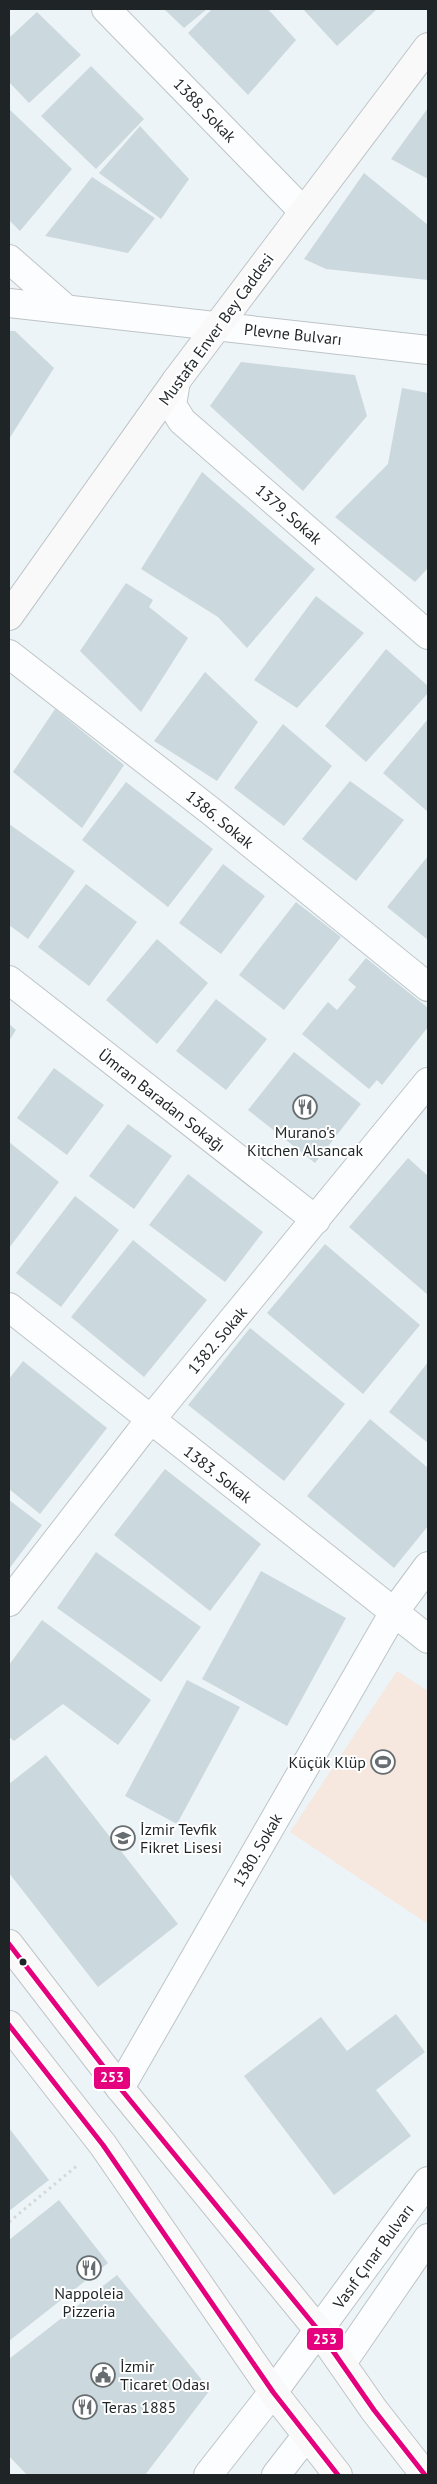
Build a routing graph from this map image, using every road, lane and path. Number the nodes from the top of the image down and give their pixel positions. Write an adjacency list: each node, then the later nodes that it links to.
1 (106, 9): 3 (street, 1388. Sokak)
2 (428, 47): 3 (main road, Mustafa Enver Bey Caddesi)
3 (303, 211): 7 (main road, Mustafa Enver Bey Caddesi)
4 (9, 259): 6 (street)
5 (9, 303): 6 (street, Plevne Bulvarı)
6 (66, 309): 7 (street, Plevne Bulvarı)
7 (218, 326): 8 (street, Plevne Bulvarı); 9 (main road, Mustafa Enver Bey Caddesi)
8 (428, 350)
9 (176, 382): 10 (main road, Mustafa Enver Bey Caddesi); 11 (street, 1379. Sokak)
10 (9, 616)
11 (428, 635)
12 (9, 654): 14 (street, 1386. Sokak)
13 (9, 980): 16 (street, Ümran Baradan Sokağı)
14 (428, 987)
15 (428, 1082): 16 (street, 1382. Sokak)
16 (316, 1220): 18 (street, 1382. Sokak)
17 (9, 1307): 18 (street, 1383. Sokak)
18 (151, 1420): 20 (street, 1382. Sokak); 21 (street, 1383. Sokak)
19 (428, 1566): 21 (street, 1380. Sokak)
20 (9, 1602)
21 (394, 1612): 22 (street, 1383. Sokak); 25 (street, 1380. Sokak)
22 (428, 1639)
23 (9, 1944): 25 (main road)
24 (9, 2025): 26 (main road)
25 (120, 2088): 30 (main road)
26 (103, 2145): 28 (path); 32 (main road)
27 (428, 2181): 30 (street, Vasıf Çınar Bulvarı)
28 (9, 2222)
29 (428, 2238): 31 (street, Vasıf Çınar Bulvarı)
30 (319, 2331): 31 (main road); 32 (street, Vasıf Çınar Bulvarı)
31 (342, 2363): 37 (main road)
32 (272, 2392): 33 (main road); 34 (street, Vasıf Çınar Bulvarı)
33 (306, 2435): 35 (street); 36 (main road)
34 (208, 2475)
35 (276, 2475)
36 (338, 2475)
37 (425, 2475)

